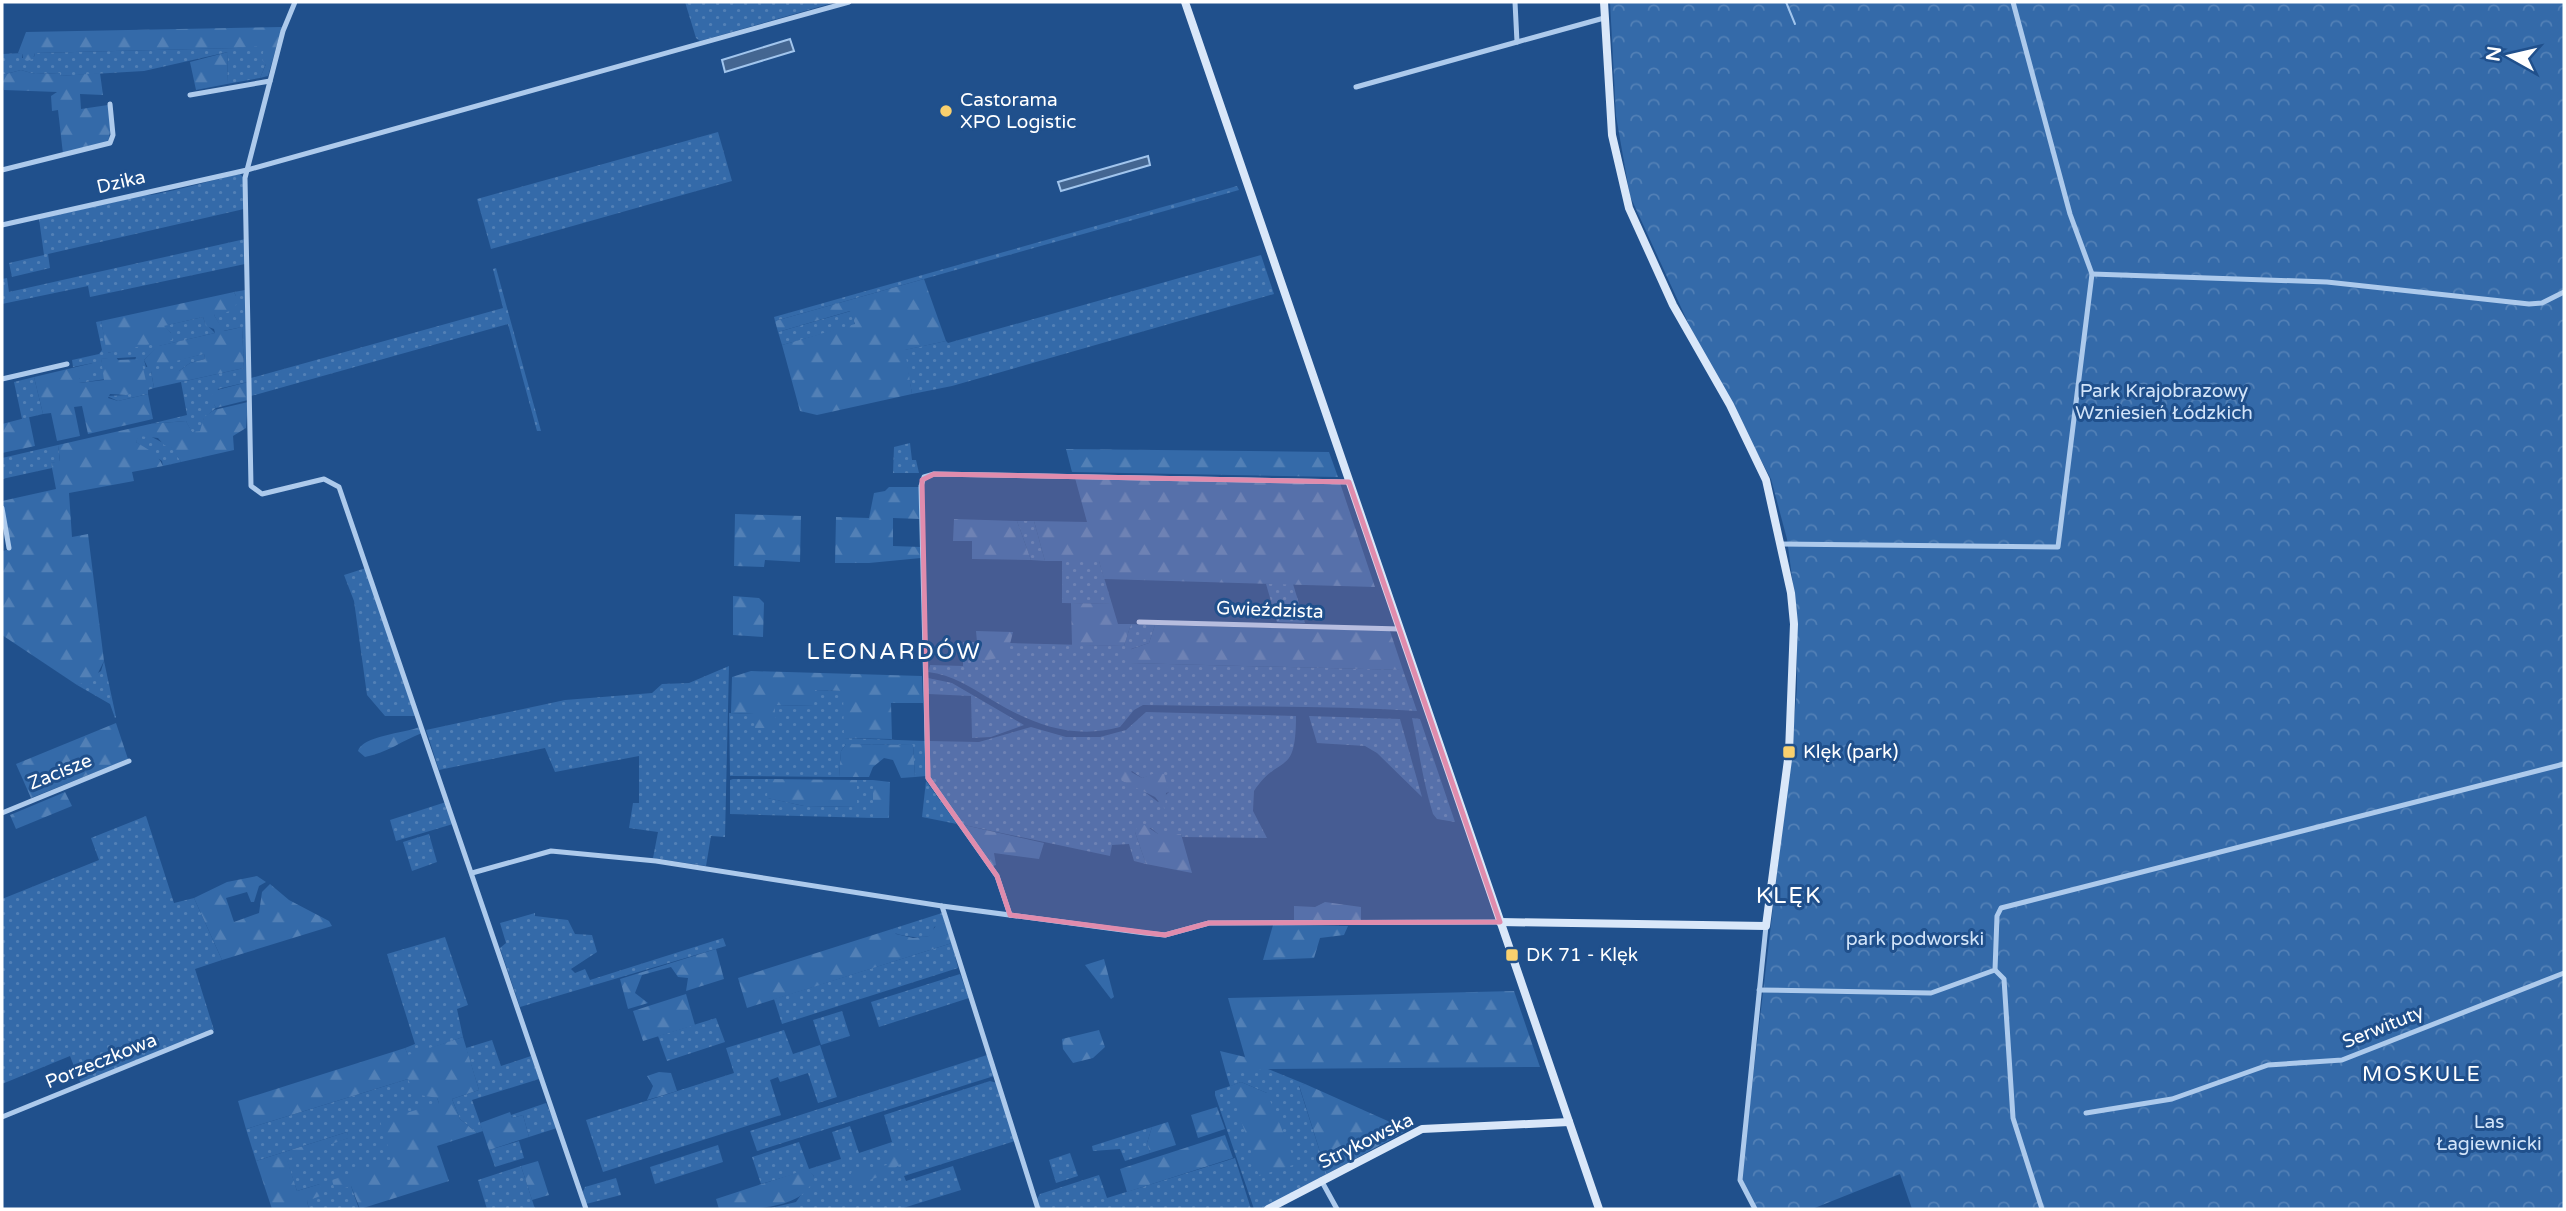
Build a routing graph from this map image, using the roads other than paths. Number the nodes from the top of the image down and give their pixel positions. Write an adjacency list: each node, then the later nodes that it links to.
1 (295, 2): 9 (street)
2 (849, 2): 14 (street, Dzika)
3 (1185, 2): 20 (street)
4 (1515, 2): 8 (street)
5 (1604, 2): 7 (street)
6 (2013, 2): 16 (street)
7 (1604, 19): 8 (street); 22 (street)
8 (1517, 42): 10 (street)
9 (270, 81): 11 (street); 14 (street)
10 (1356, 87)
11 (190, 95)
12 (110, 104): 13 (street)
13 (2, 170)
14 (247, 170): 15 (street, Dzika); 29 (street)
15 (2, 225)
16 (2092, 275): 17 (street); 22 (street)
17 (2564, 292)
18 (67, 364): 19 (street)
19 (2, 379)
20 (1349, 482): 25 (street); 31 (street)
21 (2, 508): 23 (street)
22 (1780, 544): 33 (street)
23 (9, 548)
24 (1139, 622): 25 (street, Gwieździsta)
25 (1400, 629): 32 (street)
26 (129, 761): 28 (street, Zacisze)
27 (2564, 764): 34 (street)
28 (2, 813)
29 (472, 873): 30 (street); 42 (street)
30 (942, 906): 31 (street); 43 (street)
31 (1010, 915): 32 (street)
32 (1500, 922): 33 (street); 40 (street)
33 (1766, 926): 36 (street)
34 (1995, 971): 36 (street); 48 (street)
35 (2564, 973): 38 (street, Serwituty)
36 (1759, 990): 47 (street)
37 (211, 1032): 39 (street, Porzeczkowa)
38 (2086, 1113)
39 (2, 1117)
40 (1569, 1122): 41 (street, Strykowska); 46 (street)
41 (1321, 1180): 44 (street, Strykowska); 45 (street)
42 (586, 1209)
43 (1038, 1209)
44 (1268, 1209)
45 (1337, 1209)
46 (1598, 1209)
47 (1755, 1209)
48 (2042, 1209)

